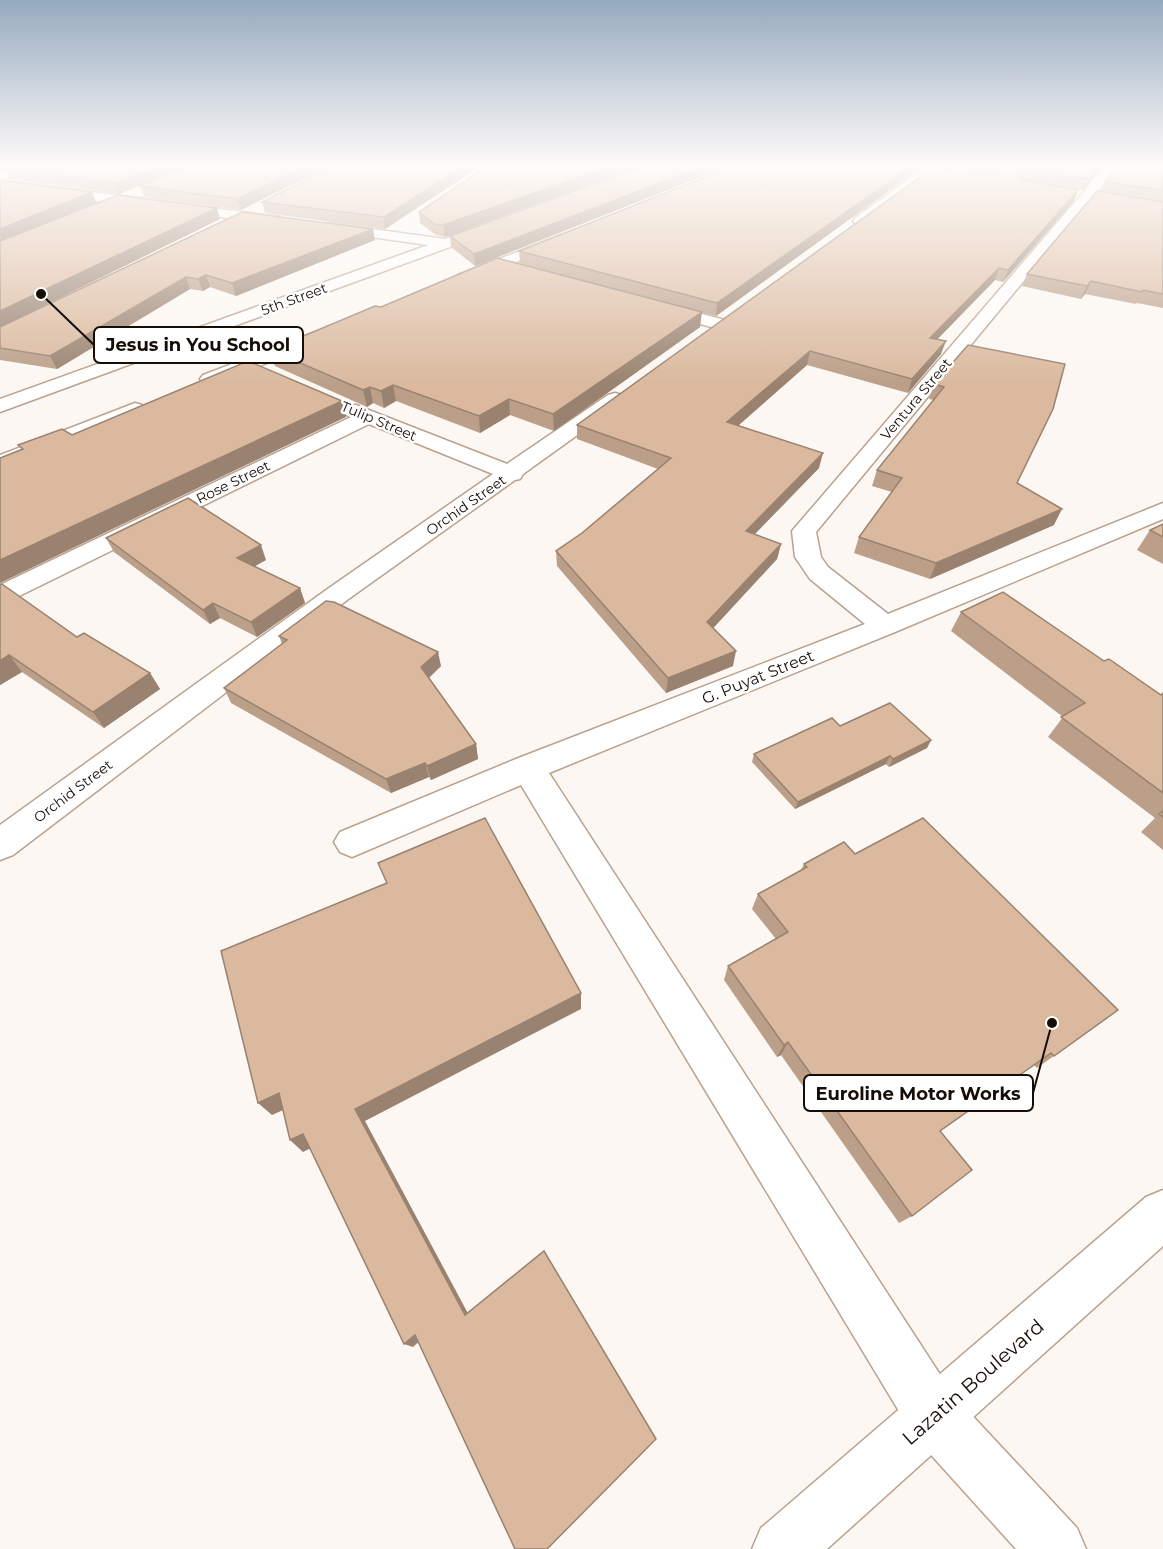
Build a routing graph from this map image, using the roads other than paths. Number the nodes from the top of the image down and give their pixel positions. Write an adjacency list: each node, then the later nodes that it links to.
1 (424, 239): 5 (main road)
2 (457, 239): 5 (main road, 5th Street)
3 (561, 239): 7 (main road)
4 (1044, 239): 23 (main road, Ventura Street)
5 (447, 243): 6 (main road); 17 (main road, 5th Street)
6 (475, 247)
7 (443, 286)
8 (641, 303): 9 (main road)
9 (719, 324)
10 (335, 329): 11 (main road)
11 (248, 363): 12 (main road); 13 (main road)
12 (270, 373)
13 (194, 385)
14 (634, 385): 20 (main road, Orchid Street)
15 (335, 402): 18 (main road, Tulip Street)
16 (151, 403): 19 (main road)
17 (0, 406)
18 (368, 417): 20 (main road, Tulip Street); 22 (main road, Rose Street)
19 (0, 463)
20 (512, 474): 26 (main road, Orchid Street)
21 (1163, 510): 23 (main road, G. Puyat Street)
22 (0, 595)
23 (885, 626): 24 (main road, G. Puyat Street)
24 (528, 768): 25 (main road, G. Puyat Street); 28 (main road)
25 (352, 842)
26 (0, 844)
27 (1163, 1214): 28 (main road, Lazatin Boulevard)
28 (934, 1416): 29 (main road, Lazatin Boulevard); 30 (main road)
29 (782, 1549)
30 (1056, 1549)

